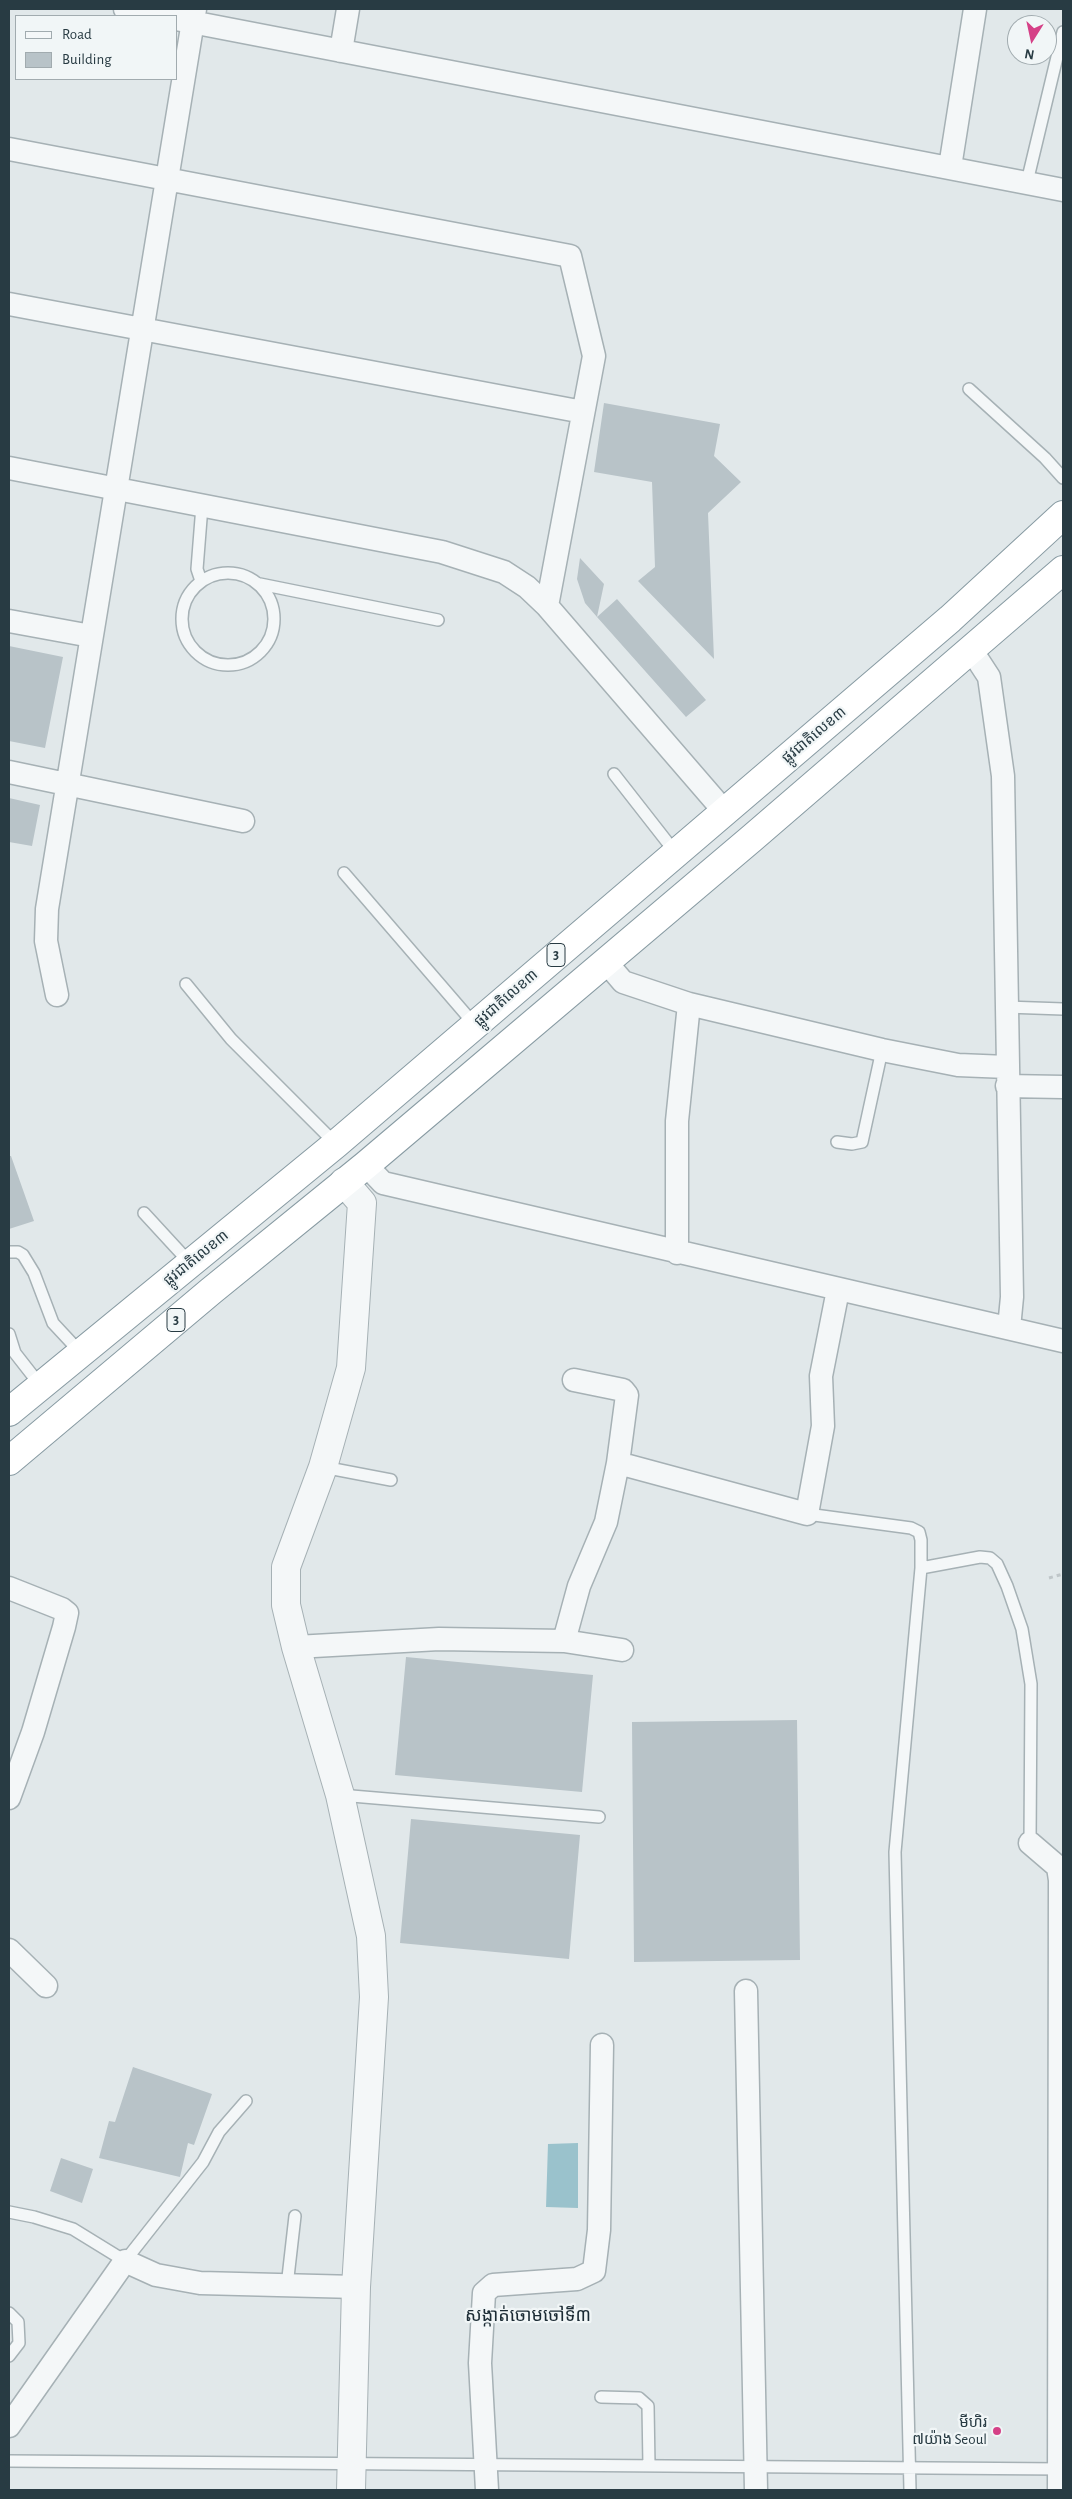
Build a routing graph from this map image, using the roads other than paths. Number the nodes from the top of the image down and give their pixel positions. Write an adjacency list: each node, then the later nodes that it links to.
1 (125, 9): 4 (street)
2 (348, 9): 7 (street)
3 (975, 9): 9 (street)
4 (156, 15)
5 (188, 17): 7 (street); 10 (street)
6 (1063, 32): 11 (lane)
7 (341, 51): 9 (street)
8 (9, 149): 10 (street)
9 (950, 167): 11 (street)
10 (167, 178): 14 (street); 16 (street)
11 (1027, 182): 12 (street)
12 (1063, 190)
13 (9, 304): 14 (street)
14 (142, 328): 16 (street); 19 (street)
15 (969, 389): 18 (lane)
16 (583, 412): 25 (street)
17 (9, 468): 19 (street)
18 (1063, 478)
19 (115, 489): 20 (street); 28 (street)
20 (202, 506): 23 (lane); 25 (street)
21 (1063, 515): 33 (highway, ផ្លូវជាតិលេខ៣ / 3)
22 (1063, 570): 29 (highway, 3)
23 (201, 581): 24 (lane); 24 (lane)
24 (260, 584): 27 (lane)
25 (547, 606): 33 (street)
26 (9, 620): 28 (street)
27 (438, 620)
28 (91, 636): 32 (street)
29 (972, 651): 37 (highway, 3); 41 (street)
30 (9, 772): 32 (street)
31 (614, 774): 35 (lane)
32 (66, 785): 34 (street); 39 (street)
33 (724, 811): 35 (highway, ផ្លូវជាតិលេខ៣ / 3)
34 (243, 821)
35 (675, 852): 43 (highway, ផ្លូវជាតិលេខ៣ / 3)
36 (344, 874): 43 (lane)
37 (606, 962): 40 (street); 49 (highway, 3)
38 (186, 984): 48 (lane)
39 (57, 995)
40 (689, 1004): 44 (street); 54 (street)
41 (1006, 1007): 42 (lane); 45 (street)
42 (1063, 1009)
43 (475, 1025): 48 (highway, ផ្លូវជាតិលេខ៣ / 3)
44 (882, 1050): 45 (street); 47 (lane)
45 (1007, 1077): 46 (street); 57 (street)
46 (1063, 1088)
47 (837, 1142)
48 (336, 1144): 55 (highway, ផ្លូវជាតិលេខ៣ / 3)
49 (375, 1174): 50 (highway, 3); 51 (street); 54 (street)
50 (344, 1182): 51 (street); 64 (highway, 3)
51 (362, 1203): 66 (street)
52 (144, 1213): 55 (lane)
53 (9, 1252): 60 (lane)
54 (677, 1253): 56 (street)
55 (190, 1263): 60 (highway, ផ្លូវជាតិលេខ៣ / 3)
56 (838, 1290): 57 (street); 68 (street)
57 (1009, 1328): 59 (street)
58 (9, 1334): 62 (lane)
59 (1063, 1341)
60 (80, 1352): 62 (highway, ផ្លូវជាតិលេខ៣ / 3)
61 (574, 1380): 65 (street)
62 (40, 1385): 63 (highway, ផ្លូវជាតិលេខ៣ / 3)
63 (9, 1412)
64 (9, 1461)
65 (618, 1463): 68 (street); 71 (street)
66 (323, 1467): 67 (lane); 72 (street)
67 (391, 1480)
68 (807, 1514): 69 (lane)
69 (921, 1568): 77 (lane); 96 (lane)
70 (9, 1588): 75 (street)
71 (564, 1641): 72 (street); 73 (street)
72 (296, 1647): 74 (street)
73 (622, 1650)
74 (340, 1795): 76 (lane); 87 (street)
75 (9, 1798)
76 (599, 1817)
77 (1030, 1843): 97 (street)
78 (9, 1950): 79 (street)
79 (46, 1986)
80 (746, 1991): 95 (street)
81 (602, 2045): 93 (street)
82 (246, 2101): 85 (lane)
83 (9, 2212): 85 (lane)
84 (295, 2216): 86 (lane)
85 (125, 2261): 86 (street); 91 (street)
86 (287, 2286): 87 (street)
87 (356, 2287): 98 (street)
88 (9, 2313): 89 (lane)
89 (9, 2356)
90 (601, 2397): 94 (lane)
91 (9, 2426)
92 (9, 2461): 98 (lane)
93 (486, 2465): 94 (lane); 98 (lane); 99 (street)
94 (649, 2466): 95 (lane)
95 (755, 2467): 96 (lane); 100 (street)
96 (909, 2468): 97 (lane); 101 (lane)
97 (1060, 2476)
98 (351, 2477)
99 (487, 2490)
100 (756, 2490)
101 (910, 2490)

